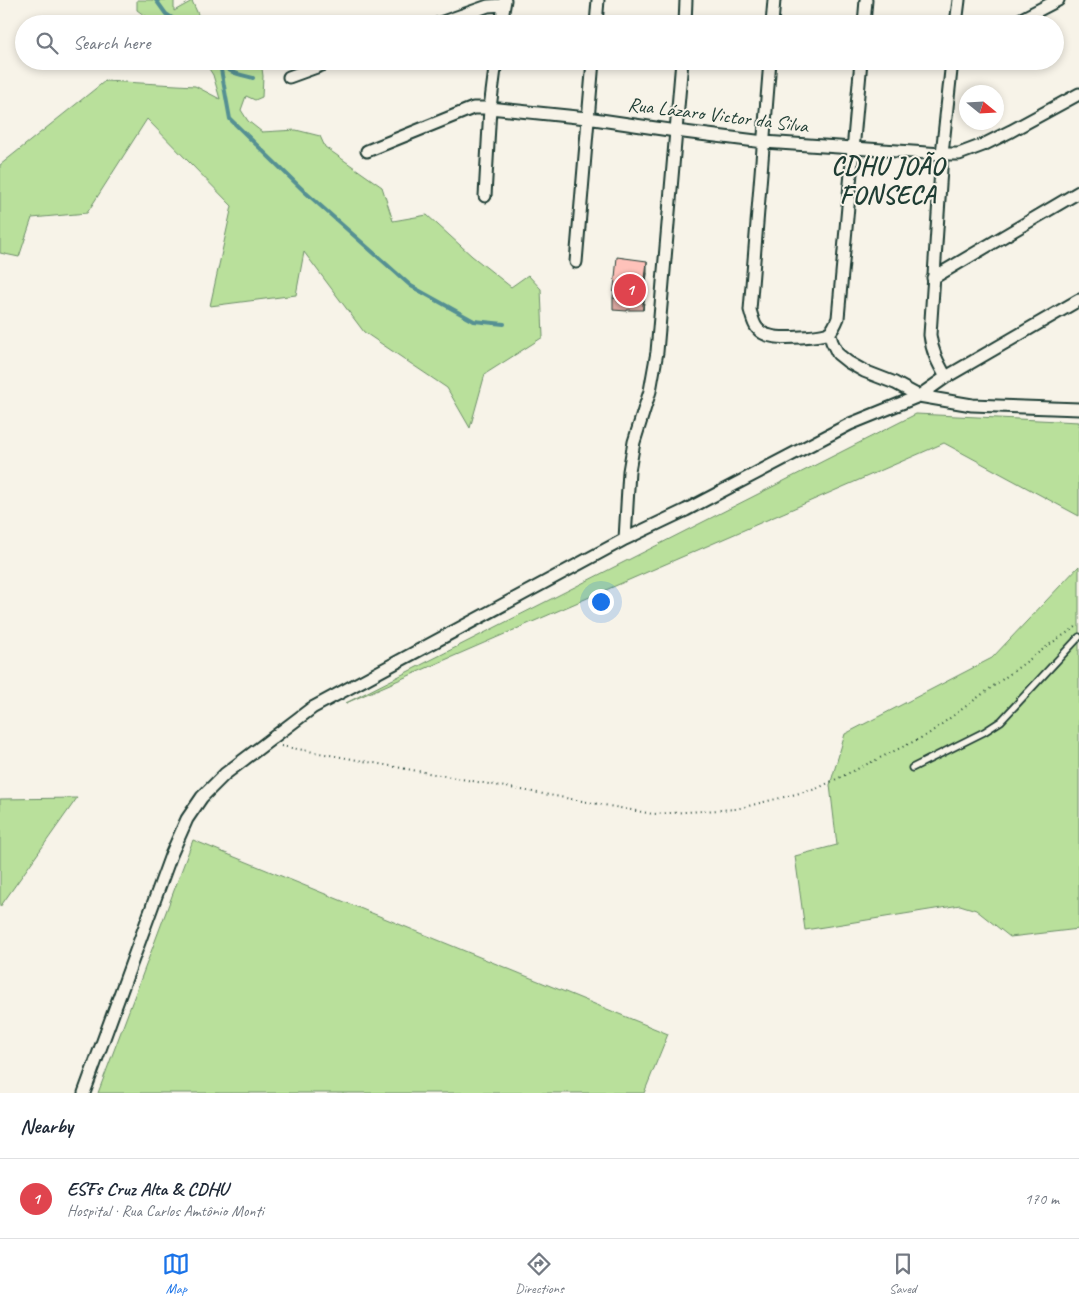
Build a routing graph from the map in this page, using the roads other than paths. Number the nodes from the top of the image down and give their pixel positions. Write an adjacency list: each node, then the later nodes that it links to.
1 (598, 0): 9 (street)
2 (686, 0): 10 (street)
3 (774, 0): 11 (street)
4 (866, 0): 12 (street)
5 (958, 0): 13 (street)
6 (1058, 0): 14 (street)
7 (504, 3): 8 (street)
8 (462, 15)
9 (597, 15)
10 (685, 15)
11 (773, 15)
12 (865, 15)
13 (957, 15)
14 (1029, 15)
15 (308, 70): 22 (street)
16 (495, 70): 24 (street)
17 (592, 70): 25 (street)
18 (681, 70): 26 (street)
19 (769, 70): 27 (street)
20 (860, 70): 28 (street)
21 (951, 70): 30 (street)
22 (289, 77)
23 (1079, 94): 30 (street, Rua Lázaro Victor da Silva)
24 (490, 108): 25 (street, Rua Lázaro Victor da Silva); 29 (street, Rua Lázaro Victor da Silva); 32 (street)
25 (587, 118): 26 (street, Rua Lázaro Victor da Silva); 33 (street)
26 (676, 131): 27 (street, Rua Lázaro Victor da Silva); 40 (street)
27 (764, 142): 28 (street, Rua Lázaro Victor da Silva); 36 (street)
28 (853, 147): 30 (street, Rua Lázaro Victor da Silva); 36 (street)
29 (366, 151)
30 (942, 154): 34 (street)
31 (1079, 192): 34 (street)
32 (485, 196)
33 (576, 262)
34 (933, 278): 37 (street)
35 (1079, 300): 37 (street)
36 (832, 329): 38 (street)
37 (946, 377): 38 (street)
38 (919, 396): 39 (street); 40 (street)
39 (1079, 409)
40 (625, 539): 43 (street)
41 (1079, 637): 42 (lane)
42 (912, 768)
43 (84, 1093)

